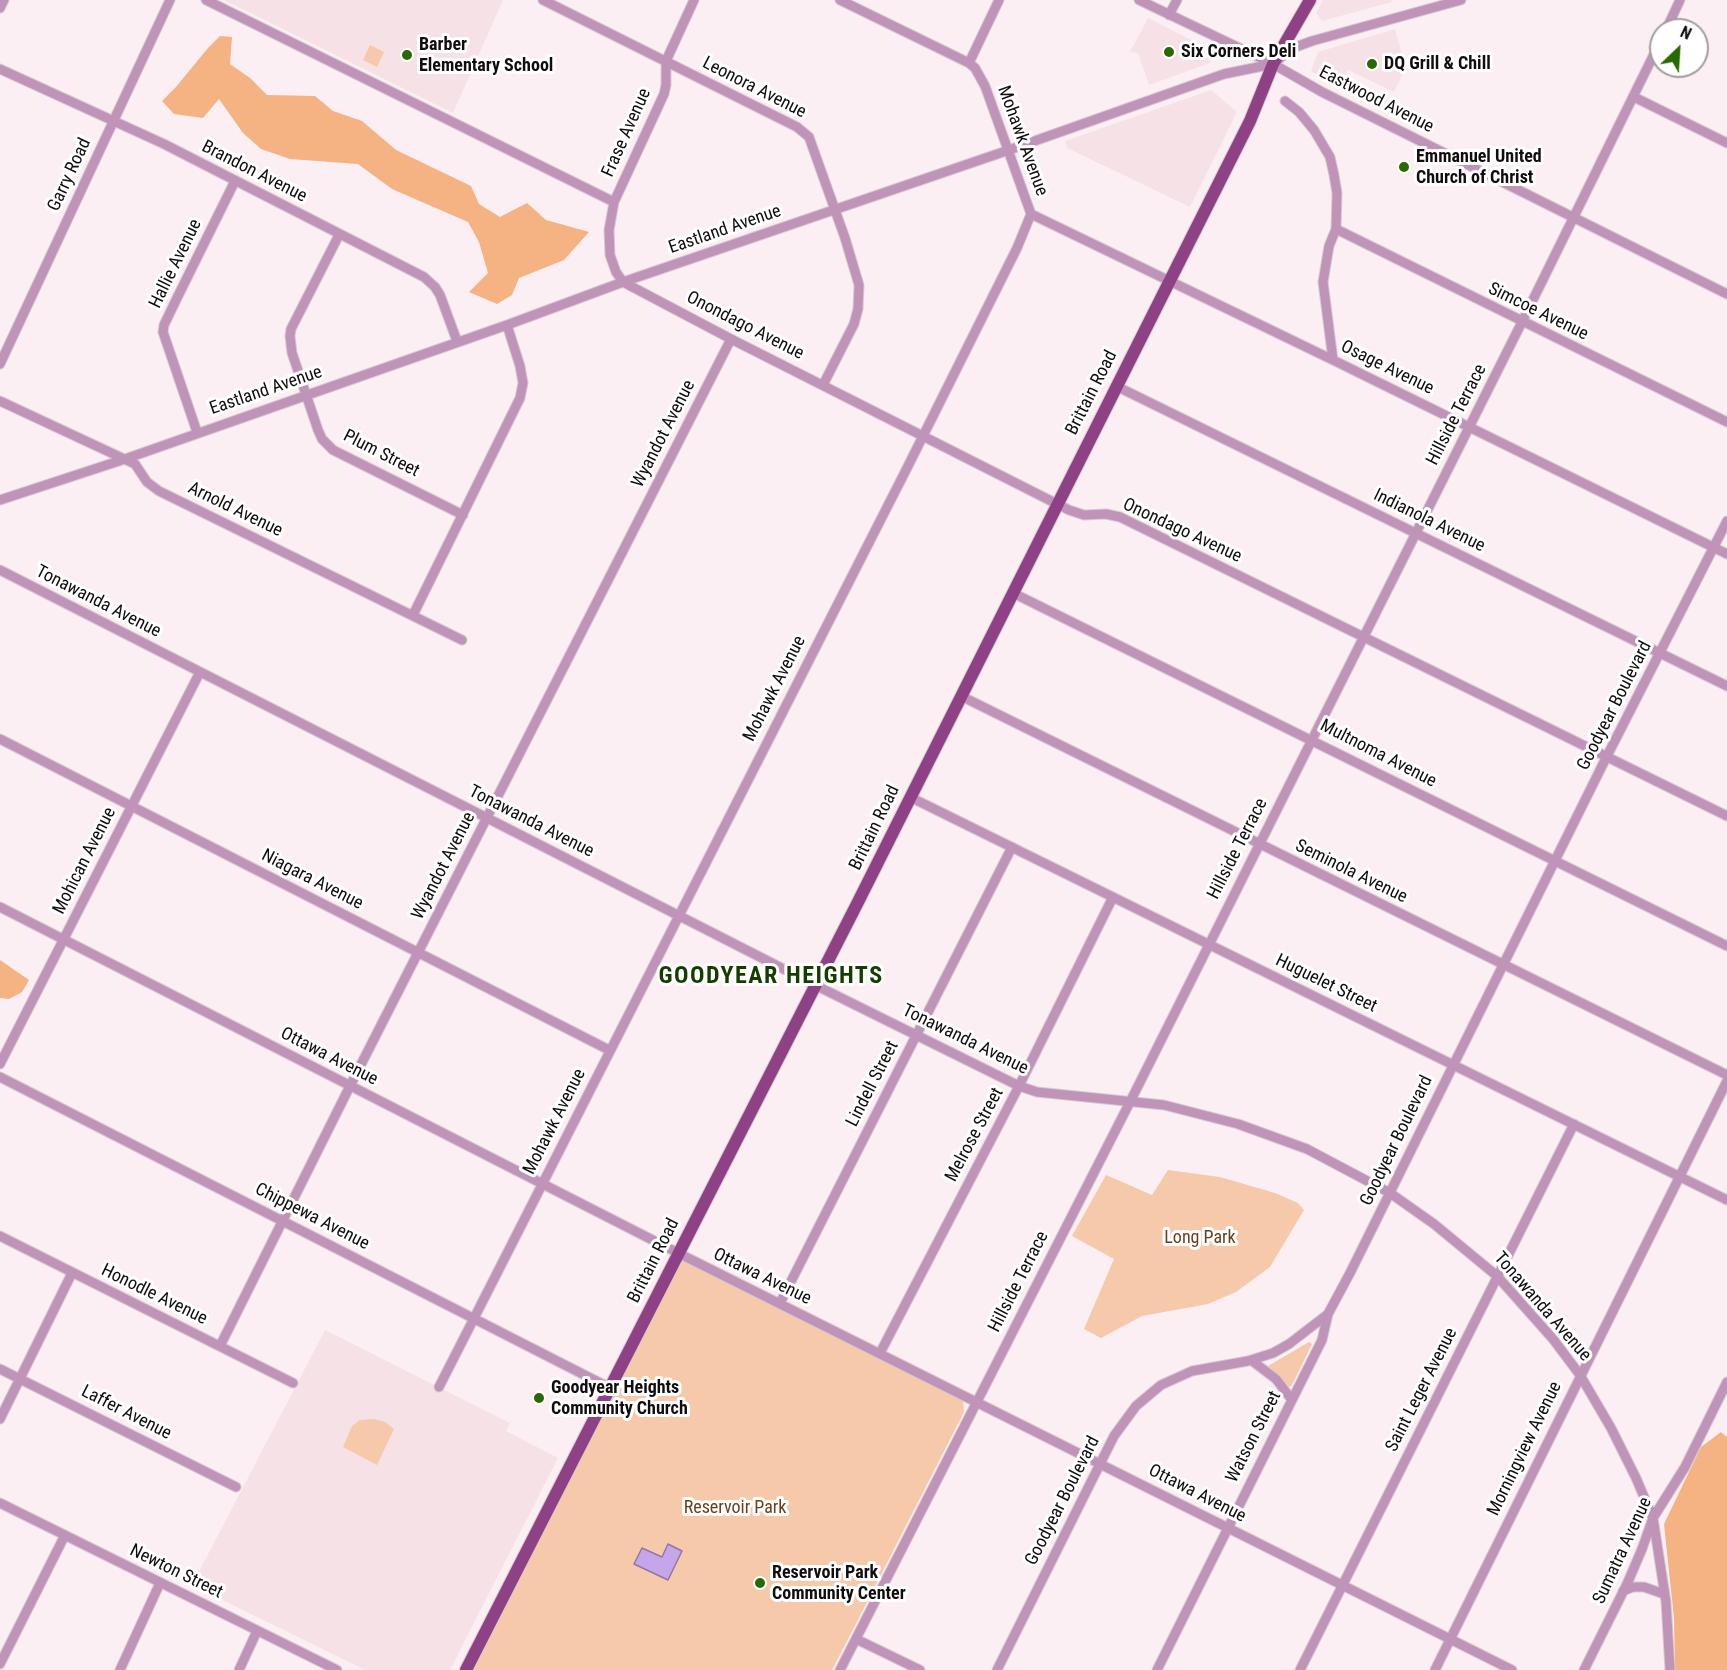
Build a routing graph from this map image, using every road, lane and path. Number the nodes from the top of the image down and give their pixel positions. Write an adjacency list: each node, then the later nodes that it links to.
1 (4, 0): 13 (street)
2 (170, 0): 23 (street, Garry Road)
3 (207, 0): 27 (street)
4 (543, 0): 16 (street, Leonora Avenue)
5 (694, 0): 16 (street, Frase Avenue)
6 (840, 0): 17 (street)
7 (999, 0): 17 (street)
8 (1139, 0): 14 (street, Eastwood Avenue)
9 (1177, 0): 14 (street)
10 (1310, 0): 18 (main road, Brittain Road)
11 (1461, 0): 18 (street, Eastland Avenue)
12 (1680, 0): 15 (street)
13 (0, 8)
14 (1170, 15): 18 (street, Eastwood Avenue)
15 (1672, 18)
16 (666, 61): 27 (street, Frase Avenue); 28 (street, Leonora Avenue)
17 (969, 63): 25 (street, Mohawk Avenue)
18 (1273, 64): 25 (street, Eastland Avenue); 30 (street, Eastwood Avenue); 34 (main road, Brittain Road)
19 (1649, 65): 21 (street, Hillside Terrace)
20 (0, 69): 23 (street, Brandon Avenue)
21 (1634, 97): 24 (street); 30 (street, Hillside Terrace)
22 (1285, 100): 31 (street)
23 (113, 122): 26 (street, Brandon Avenue); 41 (street, Garry Road)
24 (1727, 143)
25 (1009, 150): 28 (street, Eastland Avenue); 29 (street, Mohawk Avenue)
26 (235, 181): 32 (street, Brandon Avenue); 48 (street, Hallie Avenue)
27 (614, 202): 33 (street, Frase Avenue)
28 (834, 209): 33 (street, Eastland Avenue); 42 (street, Leonora Avenue)
29 (1031, 214): 34 (street, Osage Avenue); 49 (street, Mohawk Avenue)
30 (1574, 217): 35 (street, Eastwood Avenue); 36 (street, Hillside Terrace)
31 (1336, 229): 36 (street, Simcoe Avenue); 40 (street)
32 (339, 235): 39 (street, Brandon Avenue); 44 (street, Plum Street)
33 (623, 282): 37 (street, Eastland Avenue); 38 (street, Onondago Avenue)
34 (1168, 282): 40 (street, Osage Avenue); 43 (main road, Brittain Road)
35 (1727, 294)
36 (1522, 322): 46 (street, Simcoe Avenue); 47 (street, Hillside Terrace)
37 (507, 325): 39 (street, Eastland Avenue); 53 (street)
38 (731, 339): 42 (street, Onondago Avenue); 73 (street, Wyandot Avenue)
39 (457, 341): 44 (street, Eastland Avenue)
40 (1333, 360): 47 (street, Osage Avenue)
41 (0, 364)
42 (823, 385): 49 (street, Onondago Avenue)
43 (1116, 386): 52 (main road, Brittain Road); 55 (street, Indianola Avenue)
44 (305, 395): 48 (street, Eastland Avenue); 53 (street, Plum Street)
45 (0, 400): 50 (street, Arnold Avenue)
46 (1727, 422)
47 (1469, 427): 55 (street, Hillside Terrace); 56 (street, Osage Avenue)
48 (197, 432): 50 (street, Eastland Avenue)
49 (922, 436): 52 (street, Onondago Avenue); 79 (street, Mohawk Avenue)
50 (125, 459): 51 (street, Eastland Avenue); 60 (street, Arnold Avenue)
51 (0, 500)
52 (1057, 504): 59 (main road, Brittain Road); 61 (street, Onondago Avenue)
53 (463, 515): 60 (street)
54 (1727, 521): 56 (street, Goodyear Boulevard)
55 (1415, 533): 61 (street, Hillside Terrace); 63 (street, Indianola Avenue)
56 (1714, 548): 57 (street, Osage Avenue); 63 (street, Goodyear Boulevard)
57 (1727, 554)
58 (0, 570): 64 (street, Tonawanda Avenue)
59 (1013, 593): 66 (main road, Brittain Road); 68 (street, Multnoma Avenue)
60 (413, 615): 62 (street, Arnold Avenue)
61 (1364, 637): 68 (street, Hillside Terrace); 69 (street, Onondago Avenue)
62 (462, 640)
63 (1661, 653): 65 (street, Indianola Avenue); 69 (street, Goodyear Boulevard)
64 (200, 672): 71 (street, Mohican Avenue); 73 (street, Tonawanda Avenue)
65 (1727, 686)
66 (961, 696): 70 (main road, Brittain Road); 74 (street, Seminola Avenue)
67 (0, 739): 71 (street, Niagara Avenue)
68 (1311, 739): 74 (street, Hillside Terrace); 76 (street, Multnoma Avenue)
69 (1606, 758): 72 (street, Onondago Avenue); 76 (street, Goodyear Boulevard)
70 (910, 797): 75 (street, Huguelet Street); 85 (main road, Brittain Road)
71 (132, 806): 80 (street, Mohican Avenue); 83 (street, Niagara Avenue)
72 (1727, 816)
73 (486, 819): 79 (street, Tonawanda Avenue); 83 (street, Wyandot Avenue)
74 (1259, 844): 81 (street, Hillside Terrace); 84 (street, Seminola Avenue)
75 (1012, 847): 77 (street, Huguelet Street); 86 (street, Lindell Street)
76 (1556, 861): 82 (street, Multnoma Avenue); 84 (street, Goodyear Boulevard)
77 (1113, 897): 81 (street, Huguelet Street); 94 (street, Melrose Street)
78 (0, 907): 80 (street, Ottawa Avenue)
79 (679, 916): 85 (street, Tonawanda Avenue); 87 (street, Mohawk Avenue)
80 (63, 939): 88 (street, Mohican Avenue); 93 (street, Ottawa Avenue)
81 (1209, 945): 89 (street, Huguelet Street); 95 (street, Hillside Terrace)
82 (1727, 946)
83 (418, 952): 87 (street, Niagara Avenue); 93 (street, Wyandot Avenue)
84 (1504, 965): 89 (street, Goodyear Boulevard); 90 (street, Seminola Avenue)
85 (815, 985): 86 (street, Tonawanda Avenue); 103 (main road, Brittain Road)
86 (916, 1035): 94 (street, Tonawanda Avenue); 106 (street, Lindell Street)
87 (609, 1050): 98 (street, Mohawk Avenue)
88 (0, 1064)
89 (1453, 1065): 96 (street, Huguelet Street); 99 (street, Goodyear Boulevard)
90 (1727, 1075)
91 (0, 1077): 101 (street, Chippewa Avenue)
92 (1727, 1081): 97 (street, Morningview Avenue)
93 (350, 1086): 98 (street, Ottawa Avenue); 101 (street, Wyandot Avenue)
94 (1020, 1086): 95 (street, Tonawanda Avenue); 110 (street, Melrose Street)
95 (1131, 1100): 99 (street, Tonawanda Avenue); 120 (street, Hillside Terrace)
96 (1574, 1124): 97 (street, Huguelet Street); 105 (street, Saint Leger Avenue)
97 (1681, 1176): 100 (street, Huguelet Street); 113 (street, Morningview Avenue)
98 (543, 1184): 103 (street, Ottawa Avenue); 108 (street, Mohawk Avenue)
99 (1390, 1193): 105 (street, Tonawanda Avenue); 107 (street, Goodyear Boulevard)
100 (1727, 1200)
101 (282, 1220): 108 (street, Chippewa Avenue); 109 (street, Wyandot Avenue)
102 (0, 1236): 104 (street, Honodle Avenue)
103 (678, 1253): 106 (street, Ottawa Avenue); 118 (main road, Brittain Road)
104 (72, 1273): 109 (street, Honodle Avenue); 114 (street)
105 (1497, 1276): 113 (street, Tonawanda Avenue); 129 (street, Saint Leger Avenue)
106 (780, 1303): 110 (street, Ottawa Avenue)
107 (1328, 1314): 111 (street, Goodyear Boulevard); 119 (street, Watson Street)
108 (474, 1318): 117 (street, Mohawk Avenue); 118 (street, Chippewa Avenue)
109 (220, 1346): 116 (street, Honodle Avenue)
110 (880, 1353): 120 (street, Ottawa Avenue)
111 (1251, 1360): 119 (street); 122 (street, Goodyear Boulevard)
112 (0, 1369): 114 (street, Laffer Avenue)
113 (1580, 1375): 125 (street, Tonawanda Avenue); 134 (street, Morningview Avenue)
114 (20, 1379): 121 (street); 123 (street, Laffer Avenue)
115 (1727, 1382): 125 (street, Sumatra Avenue)
116 (293, 1383)
117 (439, 1387)
118 (610, 1388): 139 (main road, Brittain Road)
119 (1292, 1400): 126 (street, Watson Street)
120 (976, 1402): 122 (street, Ottawa Avenue); 133 (street, Hillside Terrace)
121 (0, 1419)
122 (1100, 1464): 126 (street, Ottawa Avenue); 142 (street, Goodyear Boulevard)
123 (236, 1487)
124 (0, 1503): 127 (street, Newton Street)
125 (1653, 1518): 130 (street, Sumatra Avenue); 131 (street, Tonawanda Avenue)
126 (1227, 1528): 129 (street, Ottawa Avenue); 143 (street, Watson Street)
127 (65, 1535): 128 (street, Newton Street); 135 (street)
128 (160, 1582): 132 (street, Newton Street); 136 (street)
129 (1343, 1585): 134 (street, Ottawa Avenue); 144 (street, Saint Leger Avenue)
130 (1623, 1591): 131 (street); 147 (street, Sumatra Avenue)
131 (1664, 1594): 148 (street, Tonawanda Avenue)
132 (257, 1631): 137 (street); 138 (street, Newton Street)
133 (856, 1639): 140 (street, Hillside Terrace); 141 (street)
134 (1450, 1639): 145 (street, Morningview Avenue); 146 (street, Ottawa Avenue)
135 (0, 1664)
136 (120, 1670)
137 (239, 1670)
138 (337, 1670)
139 (466, 1670)
140 (840, 1670)
141 (920, 1670)
142 (997, 1670)
143 (1157, 1670)
144 (1300, 1670)
145 (1435, 1670)
146 (1512, 1670)
147 (1584, 1670)
148 (1670, 1670)

